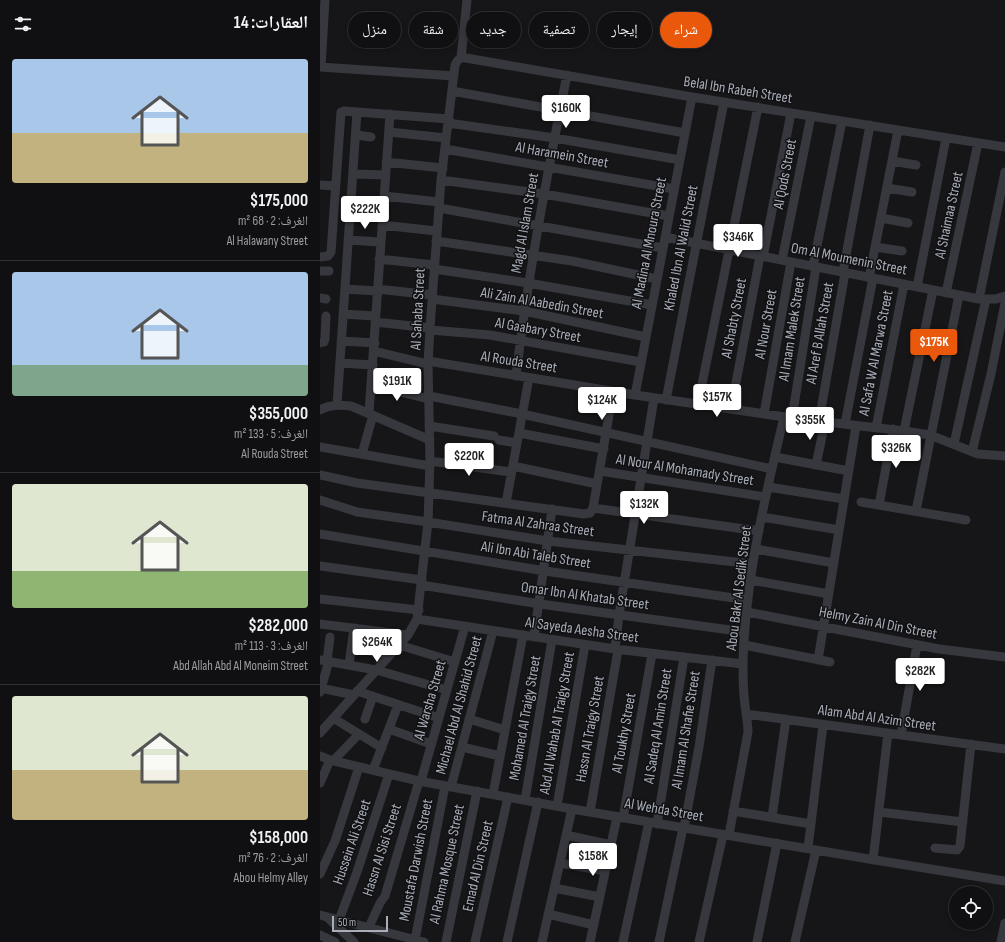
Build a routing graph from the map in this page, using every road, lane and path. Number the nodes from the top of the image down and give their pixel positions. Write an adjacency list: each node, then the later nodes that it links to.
1 (467, 0): 4 (street, Al Sahaba Street)
2 (323, 4): 3 (street)
3 (321, 34): 5 (street)
4 (464, 58): 6 (street, Belal Ibn Rabeh Street); 7 (street, Al Sahaba Street)
5 (320, 67): 7 (street)
6 (567, 75): 9 (street, Belal Ibn Rabeh Street); 12 (street, Magd Al Islam Street)
7 (454, 76): 8 (street, Al Sahaba Street)
8 (452, 91): 12 (street); 17 (street, Al Sahaba Street)
9 (692, 96): 10 (street, Belal Ibn Rabeh Street); 22 (street, Al Madina Al Mnoura Street)
10 (724, 102): 11 (street, Belal Ibn Rabeh Street); 61 (street, Khaled Ibn Al Walid Street)
11 (758, 107): 14 (street, Belal Ibn Rabeh Street); 64 (street)
12 (560, 110): 22 (street); 26 (street, Magd Al Islam Street)
13 (357, 112): 15 (street); 23 (street); 42 (street)
14 (791, 112): 16 (street, Belal Ibn Rabeh Street); 67 (street, Al Shabty Street)
15 (390, 114): 17 (street); 21 (street)
16 (811, 116): 18 (street, Belal Ibn Rabeh Street); 70 (street, Al Qods Street)
17 (448, 121): 25 (street, Al Sahaba Street); 26 (street)
18 (842, 121): 19 (street, Belal Ibn Rabeh Street); 72 (street, Al Imam Malek Street)
19 (870, 125): 20 (street, Belal Ibn Rabeh Street); 73 (street, Al Aref B Allah Street)
20 (898, 130): 27 (street, Belal Ibn Rabeh Street); 32 (street)
21 (388, 132): 25 (street); 33 (street)
22 (685, 132): 31 (street, Al Madina Al Mnoura Street)
23 (356, 135): 24 (street); 38 (street)
24 (371, 136)
25 (446, 138): 30 (street, Al Sahaba Street)
26 (555, 138): 31 (street); 35 (street, Magd Al Islam Street)
27 (946, 138): 28 (street, Belal Ibn Rabeh Street); 78 (street)
28 (978, 143): 29 (street, Belal Ibn Rabeh Street); 82 (street, Al Shaimaa Street)
29 (1005, 147)
30 (445, 149): 35 (street, Al Haramein Street); 36 (street, Al Sahaba Street)
31 (680, 160): 44 (street, Al Madina Al Mnoura Street)
32 (892, 161): 34 (street); 43 (street)
33 (386, 162): 36 (street); 39 (street)
34 (916, 165)
35 (549, 167): 44 (street, Al Haramein Street); 46 (street, Magd Al Islam Street)
36 (443, 168): 40 (street, Al Sahaba Street)
37 (1005, 172): 86 (street)
38 (353, 174): 39 (street); 49 (street)
39 (385, 175): 47 (street)
40 (441, 180): 46 (street); 48 (street, Al Sahaba Street)
41 (320, 185): 42 (street)
42 (335, 186): 68 (street)
43 (887, 188): 45 (street); 52 (street)
44 (674, 189): 51 (street, Al Madina Al Mnoura Street)
45 (912, 192)
46 (544, 194): 51 (street); 55 (street, Magd Al Islam Street)
47 (384, 196): 48 (street); 50 (street)
48 (439, 205): 55 (street); 56 (street, Al Sahaba Street)
49 (350, 212): 50 (street); 58 (street)
50 (382, 214): 54 (street)
51 (669, 216): 57 (street, Al Madina Al Mnoura Street)
52 (881, 218): 53 (street); 62 (street)
53 (908, 223)
54 (382, 225): 56 (street); 60 (street)
55 (538, 225): 63 (street); 66 (street, Magd Al Islam Street)
56 (436, 231): 59 (street, Al Sahaba Street)
57 (665, 237): 61 (street, Om Al Moumenin Street); 63 (street, Al Madina Al Mnoura Street)
58 (348, 240): 60 (street); 79 (street)
59 (436, 241): 66 (street); 71 (street, Al Sahaba Street)
60 (380, 242): 69 (street)
61 (697, 243): 64 (street, Om Al Moumenin Street); 110 (street, Khaled Ibn Al Walid Street)
62 (875, 247): 65 (street); 74 (street)
63 (663, 248): 75 (street, Al Madina Al Mnoura Street)
64 (729, 250): 67 (street, Om Al Moumenin Street); 111 (street)
65 (902, 252)
66 (533, 255): 75 (street); 76 (street, Magd Al Islam Street)
67 (762, 256): 70 (street, Om Al Moumenin Street); 113 (street, Al Shabty Street)
68 (320, 257)
69 (379, 259): 71 (street); 80 (street)
70 (786, 261): 72 (street, Om Al Moumenin Street); 117 (street, Al Nour Street)
71 (434, 267): 76 (street); 85 (street, Al Sahaba Street)
72 (814, 267): 73 (street, Om Al Moumenin Street); 118 (street, Al Imam Malek Street)
73 (844, 272): 74 (street, Om Al Moumenin Street); 119 (street, Al Aref B Allah Street)
74 (871, 278): 77 (street, Om Al Moumenin Street); 120 (street)
75 (657, 279): 88 (street, Al Madina Al Mnoura Street)
76 (528, 283): 88 (street); 89 (street, Magd Al Islam Street)
77 (904, 284): 78 (street, Om Al Moumenin Street); 123 (street, Al Safa W Al Marwa Street)
78 (917, 287): 81 (street, Om Al Moumenin Street)
79 (345, 289): 80 (street, Ali Zain Al Aabedin Street); 90 (street)
80 (377, 290): 85 (street, Ali Zain Al Aabedin Street); 92 (street)
81 (934, 290): 82 (street, Om Al Moumenin Street); 125 (street)
82 (946, 293): 83 (street, Om Al Moumenin Street)
83 (959, 295): 86 (street, Om Al Moumenin Street); 128 (street)
84 (1005, 296): 86 (street, Om Al Moumenin Street)
85 (432, 297): 89 (street, Ali Zain Al Aabedin Street); 93 (street, Al Sahaba Street)
86 (982, 299): 132 (street)
87 (1005, 303): 135 (street)
88 (652, 306): 94 (street, Al Madina Al Mnoura Street)
89 (524, 312): 94 (street, Ali Zain Al Aabedin Street); 96 (street, Magd Al Islam Street)
90 (343, 314): 92 (street, Al Gaabary Street); 95 (street)
91 (326, 316): 97 (street)
92 (375, 319): 93 (street, Al Gaabary Street); 98 (street)
93 (430, 329): 96 (street, Al Gaabary Street); 101 (street, Al Sahaba Street)
94 (646, 337): 99 (street, Al Madina Al Mnoura Street)
95 (341, 341): 98 (street, Al Rouda Street); 100 (street)
96 (520, 341): 99 (street, Al Gaabary Street); 103 (street, Magd Al Islam Street)
97 (320, 343)
98 (374, 347): 101 (street, Al Rouda Street); 102 (street)
99 (641, 362): 107 (street, Al Madina Al Mnoura Street)
100 (340, 363): 102 (street); 112 (street)
101 (428, 363): 103 (street, Al Rouda Street); 108 (street, Al Sahaba Street)
102 (373, 365): 105 (street)
103 (516, 376): 104 (street, Al Rouda Street)
104 (529, 378): 106 (street, Al Rouda Street); 116 (street)
105 (372, 385): 108 (street); 115 (street)
106 (613, 392): 107 (street, Al Rouda Street); 127 (street)
107 (634, 395): 109 (street, Al Rouda Street)
108 (429, 398): 116 (street); 121 (street, Al Sahaba Street)
109 (654, 398): 110 (street, Al Rouda Street); 130 (street, Hassn Al Traigy Street)
110 (666, 400): 111 (street, Al Rouda Street)
111 (698, 404): 113 (street, Al Rouda Street)
112 (337, 405): 114 (street); 115 (street)
113 (731, 409): 117 (street, Al Rouda Street)
114 (320, 410)
115 (371, 414): 129 (street); 136 (street)
116 (522, 414): 126 (street); 127 (street)
117 (764, 414): 118 (street, Al Rouda Street)
118 (788, 418): 119 (street, Al Rouda Street); 138 (street, Abou Bakr Al Sedik Street)
119 (822, 422): 120 (street, Al Rouda Street); 140 (street, Al Aref B Allah Street)
120 (845, 424): 122 (street, Al Rouda Street)
121 (429, 426): 129 (street, Al Sahaba Street); 131 (street)
122 (856, 426): 123 (street, Al Rouda Street); 144 (street)
123 (876, 428): 124 (street, Al Rouda Street)
124 (893, 429): 125 (street, Al Rouda Street); 155 (street)
125 (904, 430): 128 (street, Al Rouda Street)
126 (519, 433): 131 (street); 134 (street)
127 (606, 433): 130 (street); 134 (street)
128 (930, 435): 132 (street, Al Rouda Street); 158 (street)
129 (430, 440): 139 (street, Al Sahaba Street)
130 (647, 442): 142 (street); 146 (street, Hassn Al Traigy Street)
131 (517, 443): 141 (street)
132 (954, 444): 135 (street, Al Rouda Street)
133 (320, 447): 136 (street)
134 (604, 449): 143 (street)
135 (972, 452): 137 (street, Al Rouda Street)
136 (362, 454): 139 (street)
137 (1005, 456)
138 (775, 457): 140 (street); 142 (street, Abou Bakr Al Sedik Street)
139 (430, 464): 141 (street); 149 (street, Al Sahaba Street)
140 (816, 464): 144 (street)
141 (512, 469): 147 (street); 154 (street)
142 (772, 469): 148 (street, Abou Bakr Al Sedik Street)
143 (600, 471): 146 (street, Al Nour Al Mohamady Street); 147 (street)
144 (849, 471): 151 (street)
145 (320, 475): 149 (street)
146 (641, 477): 150 (street, Al Nour Al Mohamady Street); 159 (street, Hassn Al Traigy Street)
147 (597, 484): 156 (street)
148 (768, 486): 150 (street, Abou Bakr Al Sedik Street); 151 (street)
149 (429, 492): 154 (street); 162 (street, Al Sahaba Street)
150 (766, 497): 160 (street, Abou Bakr Al Sedik Street)
151 (844, 499): 163 (street)
152 (320, 500): 162 (street, Fatma Al Zahraa Street)
153 (861, 502): 155 (street)
154 (506, 503): 157 (street)
155 (879, 505): 158 (street)
156 (593, 508): 157 (street); 159 (street)
157 (552, 509): 166 (street)
158 (916, 511): 161 (street)
159 (635, 514): 164 (street); 168 (street, Hassn Al Traigy Street)
160 (762, 517): 163 (street); 164 (street, Abou Bakr Al Sedik Street)
161 (966, 520)
162 (428, 522): 166 (street, Fatma Al Zahraa Street); 169 (street, Al Sahaba Street)
163 (839, 530): 170 (street)
164 (759, 531): 167 (street, Abou Bakr Al Sedik Street)
165 (320, 534): 169 (street, Ali Ibn Abi Taleb Street)
166 (548, 541): 168 (street, Fatma Al Zahraa Street); 173 (street)
167 (756, 549): 170 (street); 171 (street, Abou Bakr Al Sedik Street)
168 (629, 550): 171 (street, Fatma Al Zahraa Street); 175 (street, Hassn Al Traigy Street)
169 (425, 552): 173 (street, Ali Ibn Abi Taleb Street); 176 (street, Al Sahaba Street)
170 (834, 563): 177 (street)
171 (753, 564): 174 (street, Abou Bakr Al Sedik Street)
172 (320, 566): 176 (street, Omar Ibn Al Khatab Street)
173 (545, 571): 175 (street, Ali Ibn Abi Taleb Street); 180 (street)
174 (751, 580): 177 (street); 179 (street, Abou Bakr Al Sedik Street)
175 (624, 582): 179 (street, Ali Ibn Abi Taleb Street); 183 (street, Hassn Al Traigy Street)
176 (422, 583): 180 (street, Omar Ibn Al Khatab Street); 182 (street, Al Sahaba Street)
177 (829, 594): 186 (street)
178 (320, 599): 182 (street, Al Sayeda Aesha Street)
179 (748, 600): 181 (street, Abou Bakr Al Sedik Street)
180 (540, 604): 183 (street, Omar Ibn Al Khatab Street); 193 (street)
181 (747, 612): 186 (street, Helmy Zain Al Din Street); 189 (street, Abou Bakr Al Sedik Street)
182 (418, 614): 185 (street, Al Sayeda Aesha Street); 190 (street)
183 (619, 615): 189 (street, Omar Ibn Al Khatab Street); 199 (street, Hassn Al Traigy Street)
184 (320, 624): 187 (street)
185 (465, 626): 188 (street, Al Sayeda Aesha Street); 208 (street, Al Warsha Street)
186 (824, 627): 197 (street, Helmy Zain Al Din Street); 206 (street)
187 (354, 628): 190 (street); 211 (street)
188 (493, 631): 191 (street, Al Sayeda Aesha Street); 222 (street, Michael Abd Al Shahid Street)
189 (745, 632): 196 (street, Abou Bakr Al Sedik Street)
190 (408, 635): 198 (street)
191 (523, 635): 193 (street, Al Sayeda Aesha Street); 226 (street)
192 (330, 637): 207 (street)
193 (534, 637): 194 (street, Al Sayeda Aesha Street)
194 (552, 640): 195 (street, Al Sayeda Aesha Street); 248 (street, Mohamed Al Traigy Street)
195 (585, 645): 199 (street, Al Sayeda Aesha Street); 250 (street, Abd Al Wahab Al Traigy Street)
196 (744, 645): 206 (street); 210 (street, Abou Bakr Al Sedik Street)
197 (917, 645): 204 (street, Helmy Zain Al Din Street); 230 (street)
198 (398, 646): 202 (street); 208 (street)
199 (616, 650): 201 (street, Al Sayeda Aesha Street); 253 (street, Hassn Al Traigy Street)
200 (368, 651): 202 (street)
201 (652, 654): 203 (street, Al Sayeda Aesha Street); 255 (street, Al Toukhy Street)
202 (390, 655): 212 (street)
203 (684, 657): 205 (street, Al Sayeda Aesha Street); 258 (street, Al Sadeq Al Amin Street)
204 (1005, 657)
205 (712, 660): 210 (street, Al Sayeda Aesha Street); 260 (street, Al Imam Al Shafie Street)
206 (818, 660): 209 (street)
207 (325, 661): 211 (street); 213 (street)
208 (455, 662): 214 (street, Al Warsha Street)
209 (830, 662)
210 (743, 664): 218 (street, Abou Bakr Al Sedik Street)
211 (349, 665): 212 (street)
212 (376, 670): 214 (street); 215 (street)
213 (320, 690): 215 (street)
214 (447, 690): 220 (street, Al Warsha Street)
215 (355, 693): 216 (street); 219 (street)
216 (373, 696): 217 (street); 221 (street)
217 (398, 705): 220 (street); 225 (street)
218 (746, 714): 223 (street, Alam Abd Al Azim Street); 252 (street, Abou Bakr Al Sedik Street)
219 (333, 718): 227 (street); 228 (street)
220 (439, 718): 231 (street, Al Warsha Street)
221 (365, 719)
222 (469, 720): 226 (street); 233 (street, Michael Abd Al Shahid Street)
223 (786, 720): 224 (street, Alam Abd Al Azim Street); 256 (street)
224 (823, 725): 229 (street, Alam Abd Al Azim Street); 259 (street)
225 (389, 729): 231 (street); 234 (street)
226 (505, 730): 237 (street)
227 (320, 733)
228 (359, 734): 234 (street); 238 (street)
229 (888, 734): 230 (street, Alam Abd Al Azim Street); 254 (street)
230 (901, 735): 232 (street, Alam Abd Al Azim Street)
231 (431, 744): 242 (street, Al Warsha Street)
232 (971, 744): 235 (street, Alam Abd Al Azim Street); 257 (street)
233 (462, 747): 237 (street); 244 (street, Michael Abd Al Shahid Street)
234 (382, 748): 240 (street)
235 (1005, 749)
236 (320, 756): 238 (street, Al Wehda Street)
237 (500, 756): 246 (street)
238 (331, 760): 239 (street, Al Wehda Street); 243 (street)
239 (359, 767): 240 (street, Al Wehda Street); 270 (street)
240 (373, 770): 241 (street, Al Wehda Street)
241 (389, 774): 242 (street, Al Wehda Street); 276 (street, Hussein Ali Street)
242 (420, 781): 244 (street, Al Wehda Street); 279 (street, Hassn Al Sisi Street)
243 (320, 783)
244 (448, 786): 245 (street, Al Wehda Street); 281 (street, Moustafa Darwish Street)
245 (477, 791): 246 (street, Al Wehda Street); 285 (street, Al Rahma Mosque Street)
246 (493, 794): 247 (street, Al Wehda Street)
247 (508, 797): 248 (street, Al Wehda Street); 286 (street, Emad Al Din Street)
248 (525, 800): 249 (street, Al Wehda Street)
249 (538, 802): 250 (street, Al Wehda Street); 287 (street)
250 (557, 806): 251 (street, Al Wehda Street)
251 (572, 809): 253 (street, Al Wehda Street); 261 (street)
252 (733, 811): 256 (street); 262 (street, Abou Bakr Al Sedik Street)
253 (590, 812): 255 (street, Al Wehda Street)
254 (879, 812): 257 (street); 267 (street)
255 (620, 817): 258 (street, Al Wehda Street); 264 (street, Al Toukhy Street)
256 (772, 817): 259 (street)
257 (963, 822): 265 (street)
258 (653, 823): 260 (street, Al Wehda Street); 290 (street, Al Sadeq Al Amin Street)
259 (811, 824): 266 (street)
260 (683, 828): 262 (street, Al Wehda Street); 291 (street)
261 (566, 835): 264 (street); 268 (street)
262 (726, 835): 263 (street, Al Wehda Street); 292 (street, Abou Bakr Al Sedik Street)
263 (777, 843): 266 (street, Al Wehda Street); 293 (street)
264 (611, 844): 269 (street, Al Toukhy Street)
265 (935, 848)
266 (812, 849): 267 (street, Al Wehda Street); 294 (street)
267 (873, 860): 271 (street, Al Wehda Street)
268 (560, 863): 269 (street); 272 (street)
269 (605, 871): 273 (street, Al Toukhy Street)
270 (320, 874)
271 (1005, 881)
272 (554, 888): 273 (street); 274 (street)
273 (600, 897): 278 (street, Al Toukhy Street)
274 (548, 914): 278 (street); 288 (street)
275 (324, 916): 276 (street); 283 (street)
276 (339, 920): 279 (street)
277 (1005, 923): 295 (street)
278 (594, 925): 289 (street, Al Toukhy Street)
279 (369, 927): 281 (street)
280 (320, 935): 282 (street)
281 (415, 940): 284 (street)
282 (335, 942)
283 (354, 942)
284 (424, 942)
285 (446, 942)
286 (475, 942)
287 (507, 942)
288 (544, 942)
289 (590, 942)
290 (623, 942)
291 (659, 942)
292 (699, 942)
293 (757, 942)
294 (795, 942)
295 (1001, 942)

